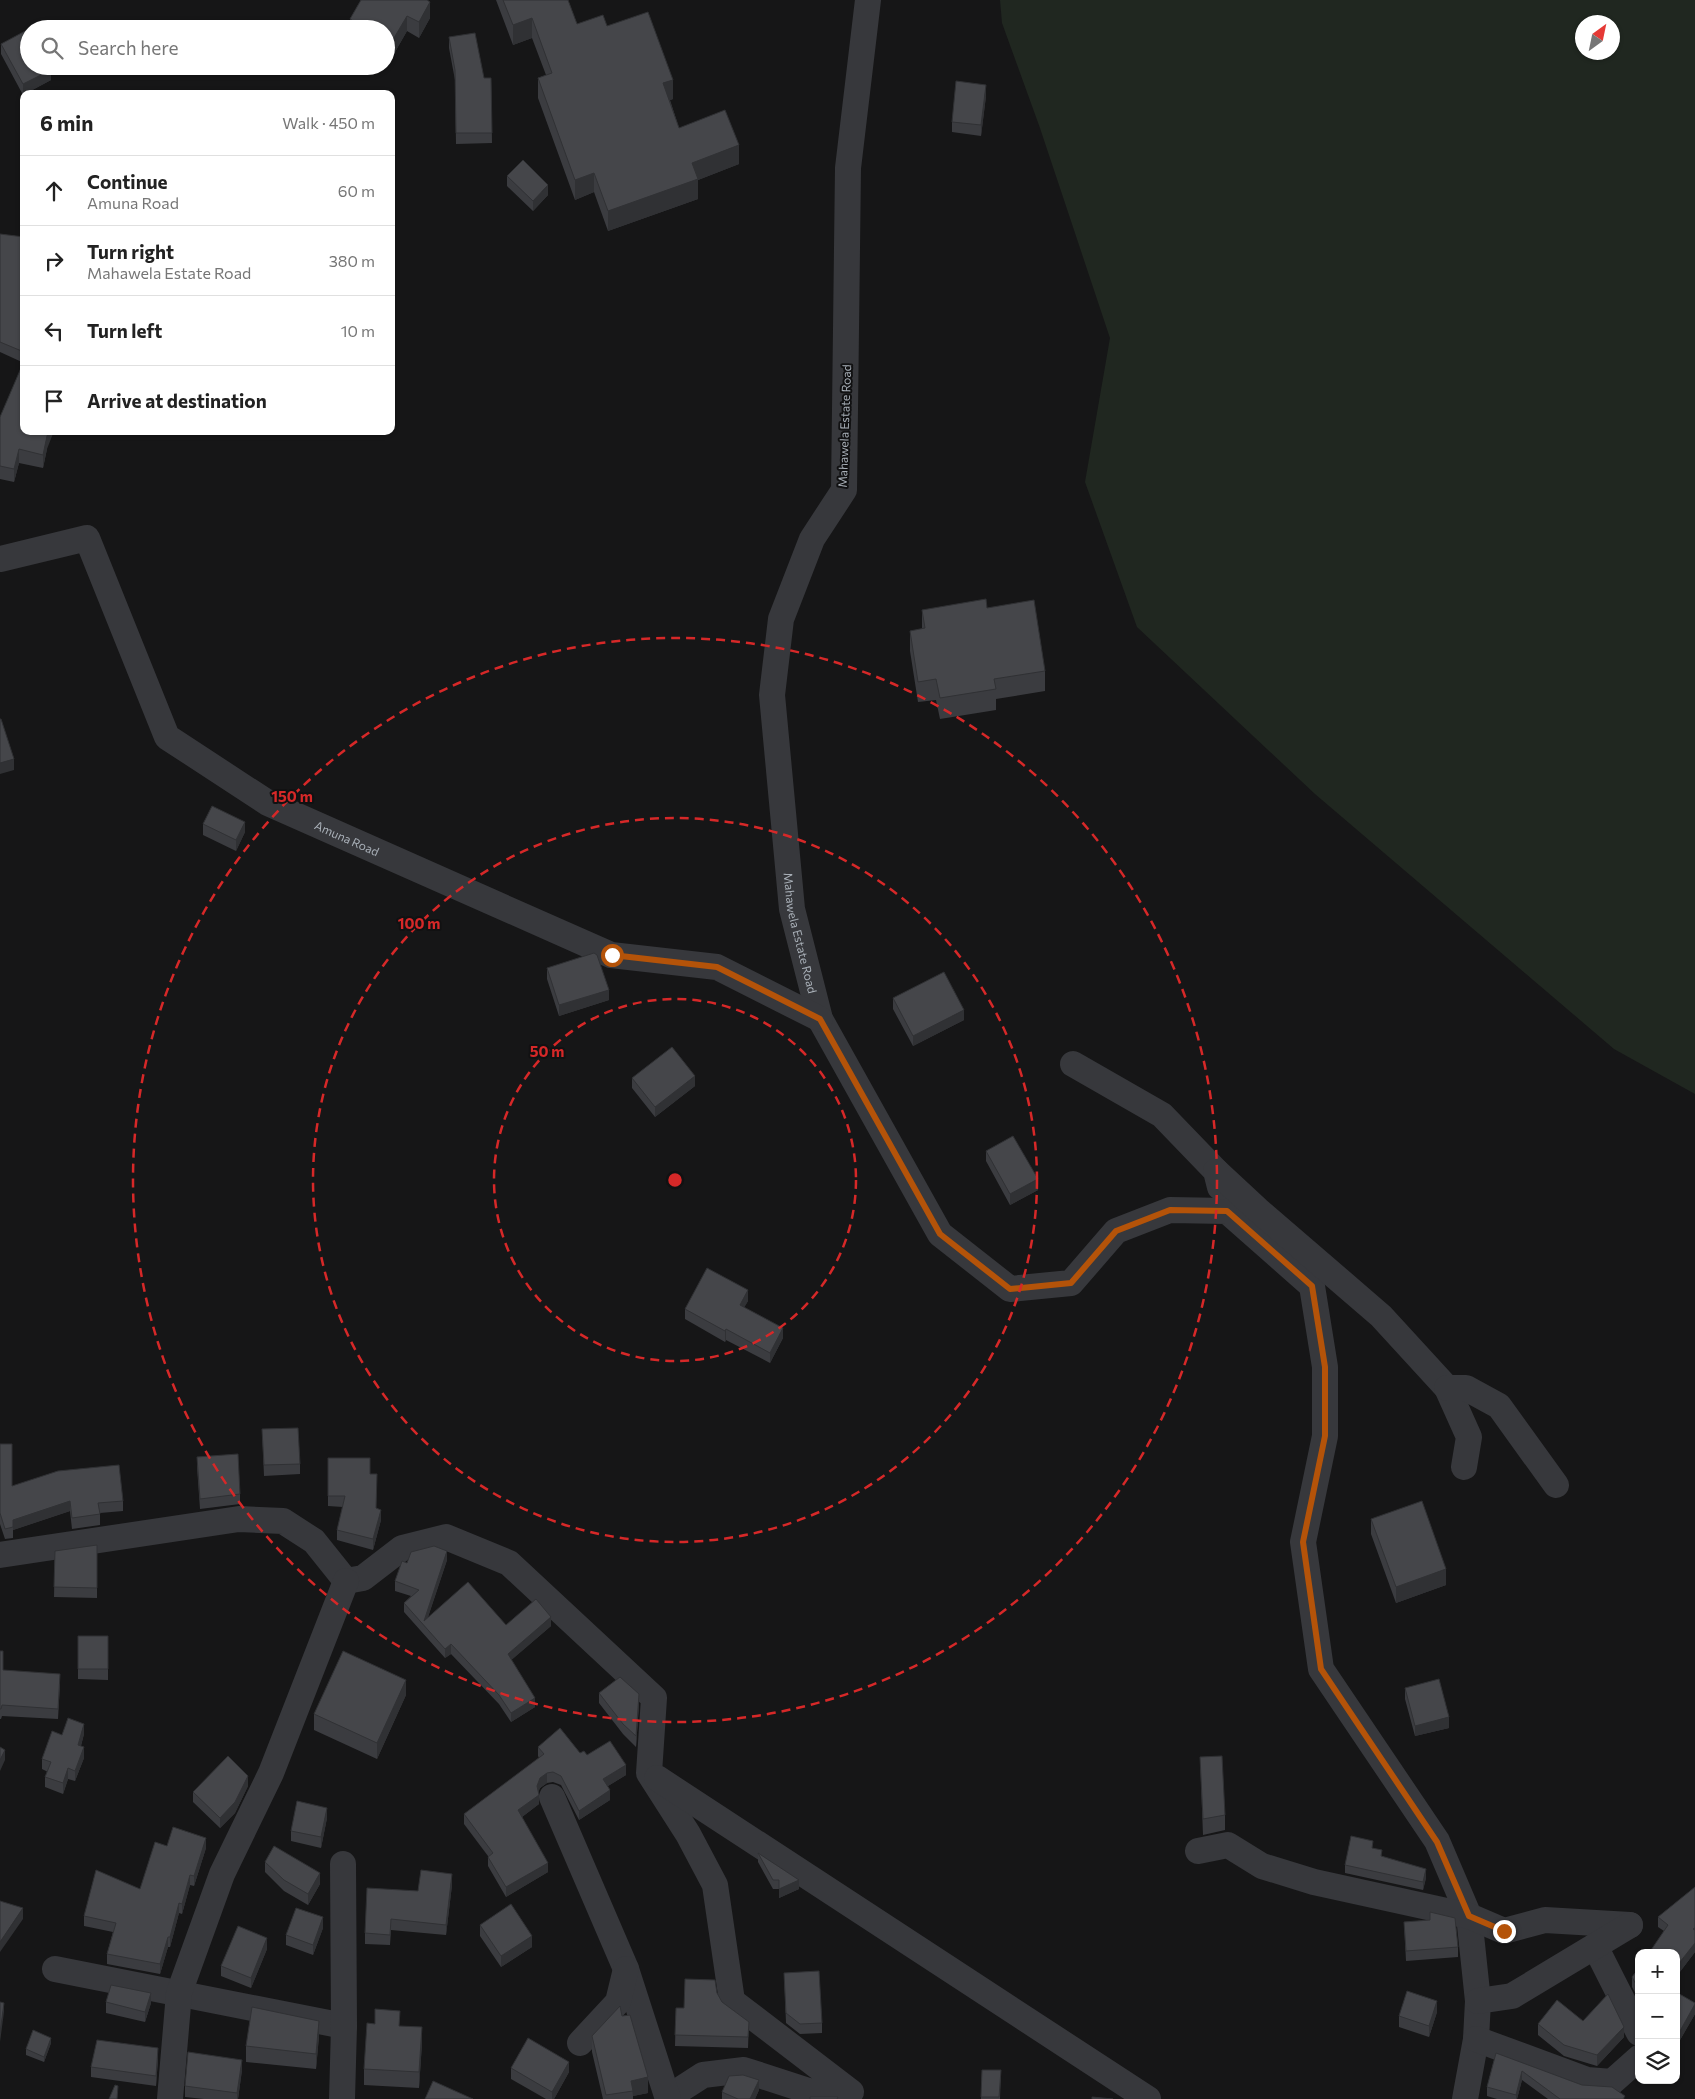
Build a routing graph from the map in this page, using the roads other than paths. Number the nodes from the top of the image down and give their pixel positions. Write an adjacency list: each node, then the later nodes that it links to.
1 (868, 0): 3 (street, Mahawela Estate Road)
2 (0, 559): 3 (street, Amuna Road)
3 (820, 1019): 6 (street, Mahawela Estate Road)
4 (1073, 1064): 5 (street)
5 (1216, 1171): 6 (street); 7 (street)
6 (1227, 1211): 16 (street)
7 (1447, 1388): 8 (street); 9 (street)
8 (1464, 1467)
9 (1556, 1485)
10 (0, 1555): 11 (street)
11 (346, 1582): 12 (street); 20 (street)
12 (649, 1773): 27 (street); 30 (street)
13 (552, 1797): 18 (street)
14 (1198, 1852): 16 (street)
15 (343, 1864): 23 (street)
16 (1469, 1916): 17 (street); 21 (street)
17 (1595, 1946): 21 (street); 22 (street)
18 (626, 1968): 25 (street); 27 (street)
19 (55, 1970): 20 (street)
20 (179, 1993): 23 (street); 28 (street)
21 (1478, 2001): 24 (street)
22 (1635, 2025)
23 (344, 2026): 29 (street)
24 (1476, 2039): 26 (street); 31 (street)
25 (580, 2043)
26 (1635, 2062)
27 (669, 2098)
28 (170, 2099)
29 (342, 2099)
30 (1148, 2099)
31 (1465, 2099)

